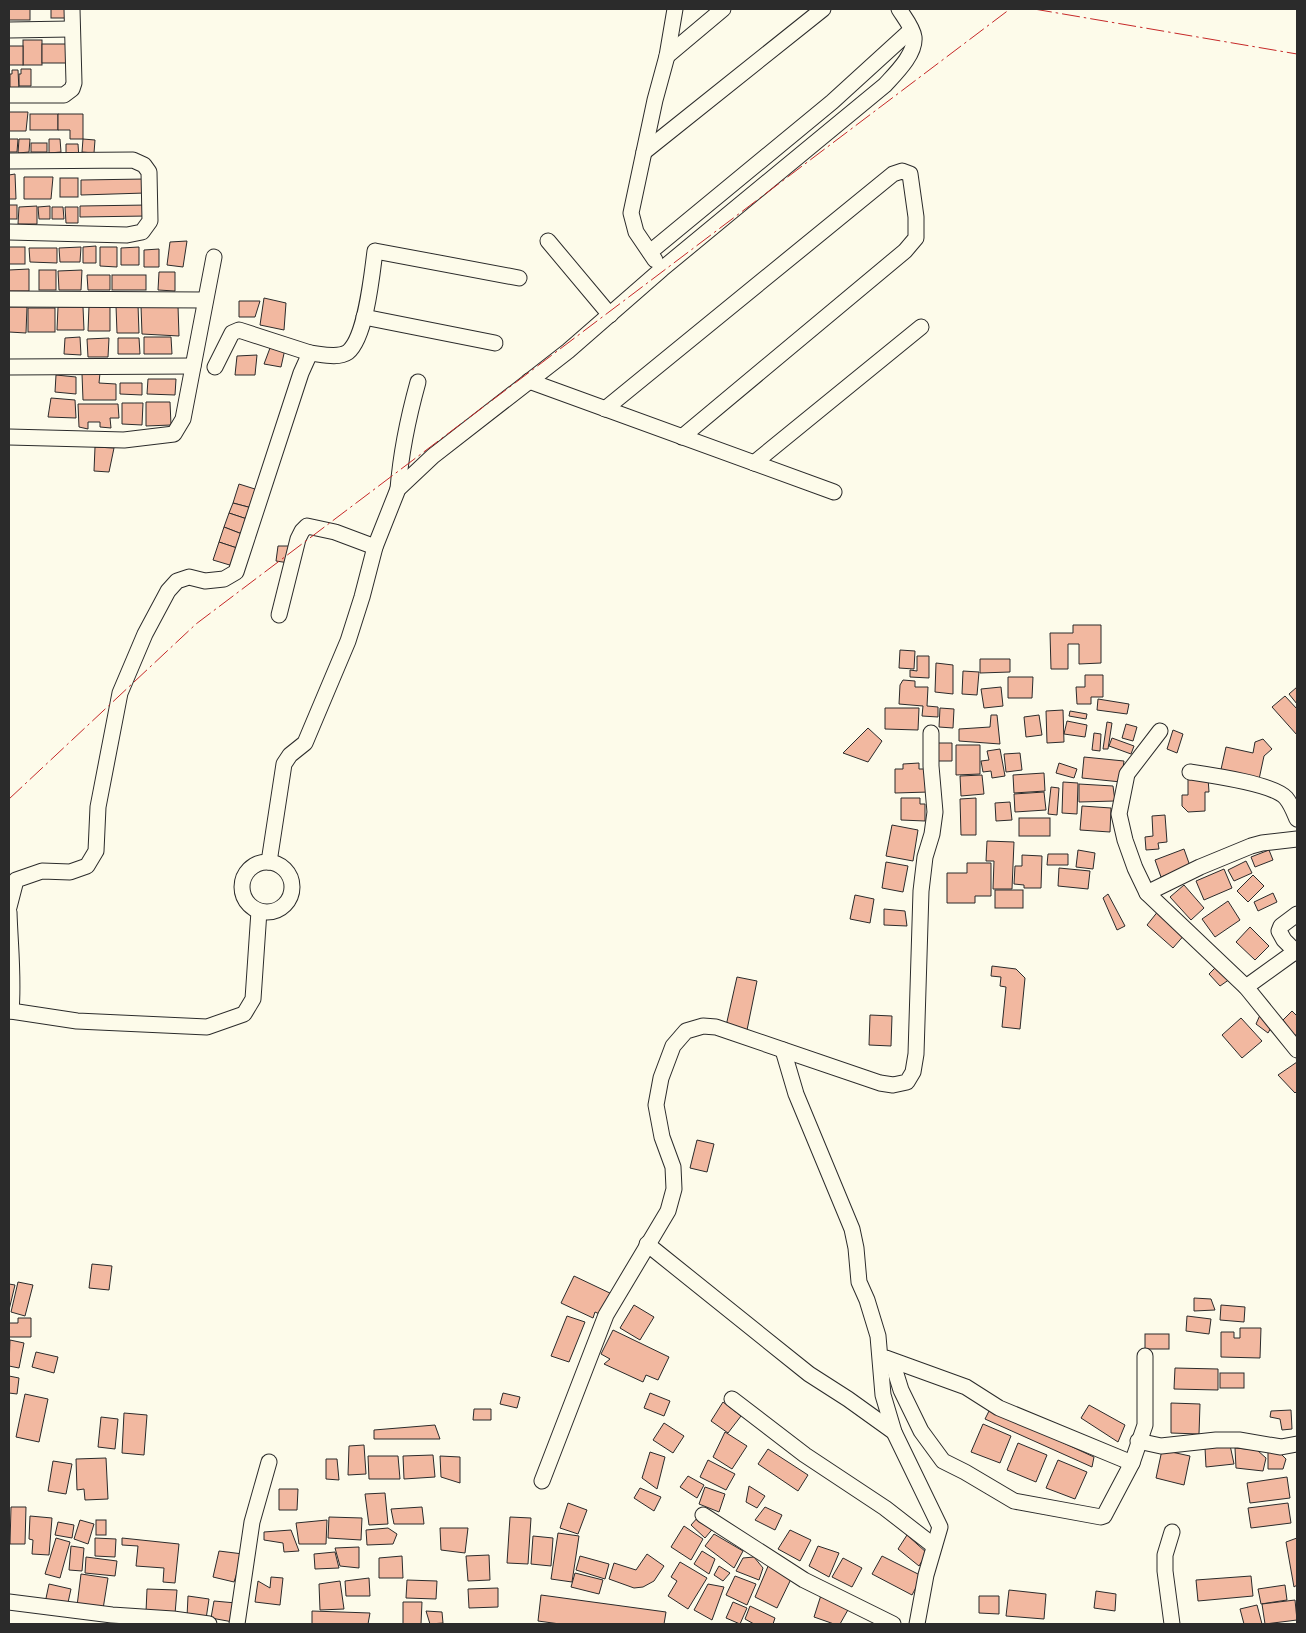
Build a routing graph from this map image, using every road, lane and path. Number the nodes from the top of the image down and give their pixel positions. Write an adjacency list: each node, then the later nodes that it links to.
1 (72, 9): 6 (street)
2 (675, 9): 9 (street)
3 (723, 9): 9 (street)
4 (823, 9): 11 (street)
5 (899, 9): 8 (street)
6 (71, 29): 7 (street); 10 (street)
7 (9, 30)
8 (912, 30): 15 (street); 17 (street)
9 (667, 56): 11 (street)
10 (9, 95)
11 (644, 152): 15 (street)
12 (9, 161): 13 (street)
13 (9, 232)
14 (548, 241): 21 (street)
15 (650, 252): 17 (street)
16 (214, 257): 20 (street)
17 (662, 269): 21 (street)
18 (519, 278): 22 (street)
19 (9, 299): 20 (street)
20 (205, 300): 26 (street)
21 (610, 315): 29 (street)
22 (364, 317): 24 (street); 25 (street)
23 (922, 327): 34 (street)
24 (495, 343)
25 (310, 353): 28 (street); 46 (street)
26 (192, 366): 27 (street); 32 (street)
27 (9, 367)
28 (215, 367)
29 (530, 381): 31 (street); 35 (street)
30 (418, 382): 35 (street)
31 (605, 409): 33 (street); 33 (street)
32 (9, 437)
33 (682, 437): 34 (street)
34 (754, 463): 36 (street)
35 (398, 489): 37 (street)
36 (834, 492)
37 (375, 547): 38 (street); 44 (street)
38 (279, 615)
39 (1160, 730): 45 (street)
40 (931, 733): 53 (street)
41 (1190, 772): 42 (street)
42 (1297, 819)
43 (1297, 839): 45 (street)
44 (269, 862): 47 (street); 47 (street)
45 (1147, 893): 51 (street)
46 (9, 907)
47 (259, 911): 52 (street)
48 (9, 912): 52 (street)
49 (1297, 914): 50 (street)
50 (1297, 952): 51 (street)
51 (1246, 987): 54 (street)
52 (10, 1011)
53 (783, 1050): 55 (street); 57 (street)
54 (1297, 1050)
55 (647, 1244): 59 (street); 64 (street)
56 (1145, 1356): 60 (street)
57 (886, 1358): 59 (street); 63 (street); 63 (street)
58 (732, 1400): 67 (street)
59 (894, 1432): 67 (street)
60 (1138, 1440): 61 (street); 63 (street)
61 (1297, 1444)
62 (269, 1462): 70 (street)
63 (1132, 1463)
64 (542, 1481)
65 (703, 1515): 71 (street)
66 (1172, 1532): 73 (street)
67 (934, 1546): 72 (street)
68 (9, 1602): 69 (street)
69 (209, 1624)
70 (237, 1624)
71 (894, 1624)
72 (917, 1624)
73 (1172, 1624)

